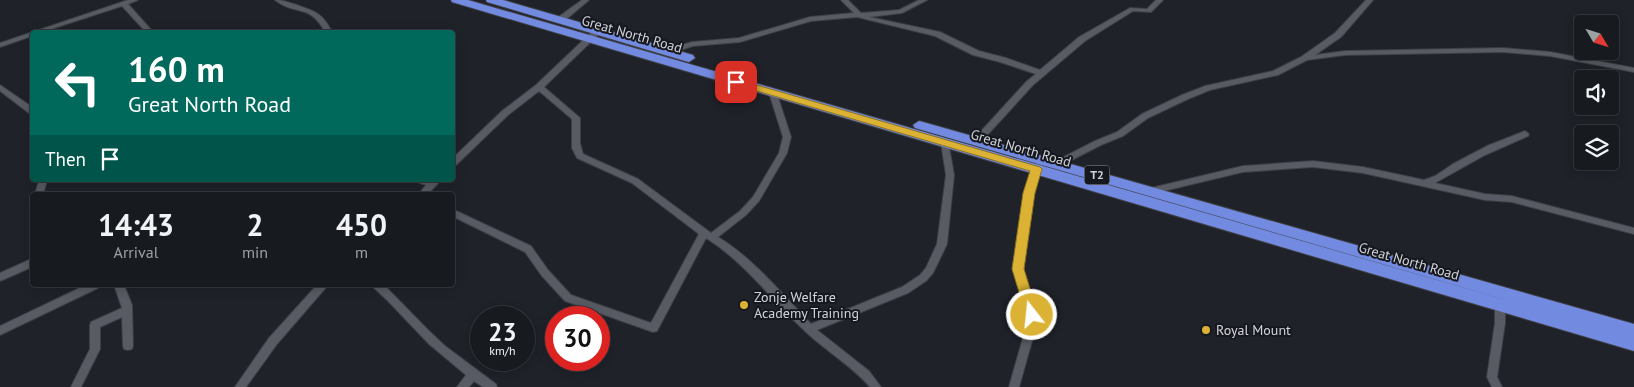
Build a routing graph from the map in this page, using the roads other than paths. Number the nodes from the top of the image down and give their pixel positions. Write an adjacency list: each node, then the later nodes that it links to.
1 (135, 0): 10 (street)
2 (278, 0): 15 (street)
3 (456, 0): 17 (highway, Great North Road / T2)
4 (491, 0): 12 (highway, Great North Road / T2)
5 (586, 0): 12 (street)
6 (844, 0): 11 (street)
7 (924, 0): 11 (street)
8 (1160, 0): 22 (street)
9 (1370, 0): 20 (street)
10 (124, 4): 13 (street); 14 (street)
11 (860, 16): 19 (street); 22 (street)
12 (560, 20): 17 (highway, Great North Road / T2)
13 (43, 30)
14 (148, 30)
15 (327, 30)
16 (30, 34): 18 (street)
17 (593, 35): 19 (highway, Great North Road / T2); 24 (street); 25 (highway, Great North Road / T2)
18 (0, 45)
19 (668, 52): 28 (highway, Great North Road / T2)
20 (1304, 59): 21 (street); 32 (street)
21 (1634, 70)
22 (1040, 74): 28 (street)
23 (0, 87): 26 (street)
24 (539, 87): 30 (street); 39 (street)
25 (773, 93): 29 (highway, Great North Road / T2); 39 (street)
26 (30, 110)
27 (1525, 134): 34 (street)
28 (977, 141): 31 (highway, Great North Road / T2)
29 (945, 143): 31 (highway, Great North Road / T2); 48 (street)
30 (455, 161)
31 (1038, 164): 32 (highway, Great North Road / T2); 46 (highway, Great North Road / T2); 59 (street)
32 (1058, 164): 35 (highway, Great North Road / T2)
33 (434, 182): 36 (street)
34 (1424, 183): 35 (street); 38 (street)
35 (1151, 191): 50 (highway, Great North Road / T2)
36 (426, 192)
37 (455, 213): 39 (street)
38 (1634, 231)
39 (708, 235): 48 (street)
40 (30, 264): 41 (street)
41 (0, 277)
42 (90, 287): 49 (street)
43 (120, 287): 47 (street)
44 (321, 287): 55 (street)
45 (379, 287): 53 (street)
46 (1500, 305): 51 (highway, Great North Road / T2); 60 (street)
47 (127, 310): 52 (street); 54 (street)
48 (809, 330): 58 (street)
49 (0, 331)
50 (1634, 331)
51 (1634, 344)
52 (128, 346)
53 (473, 375): 56 (street); 57 (street)
54 (76, 387)
55 (240, 387)
56 (462, 387)
57 (492, 387)
58 (876, 387)
59 (1014, 387)
60 (1497, 387)

